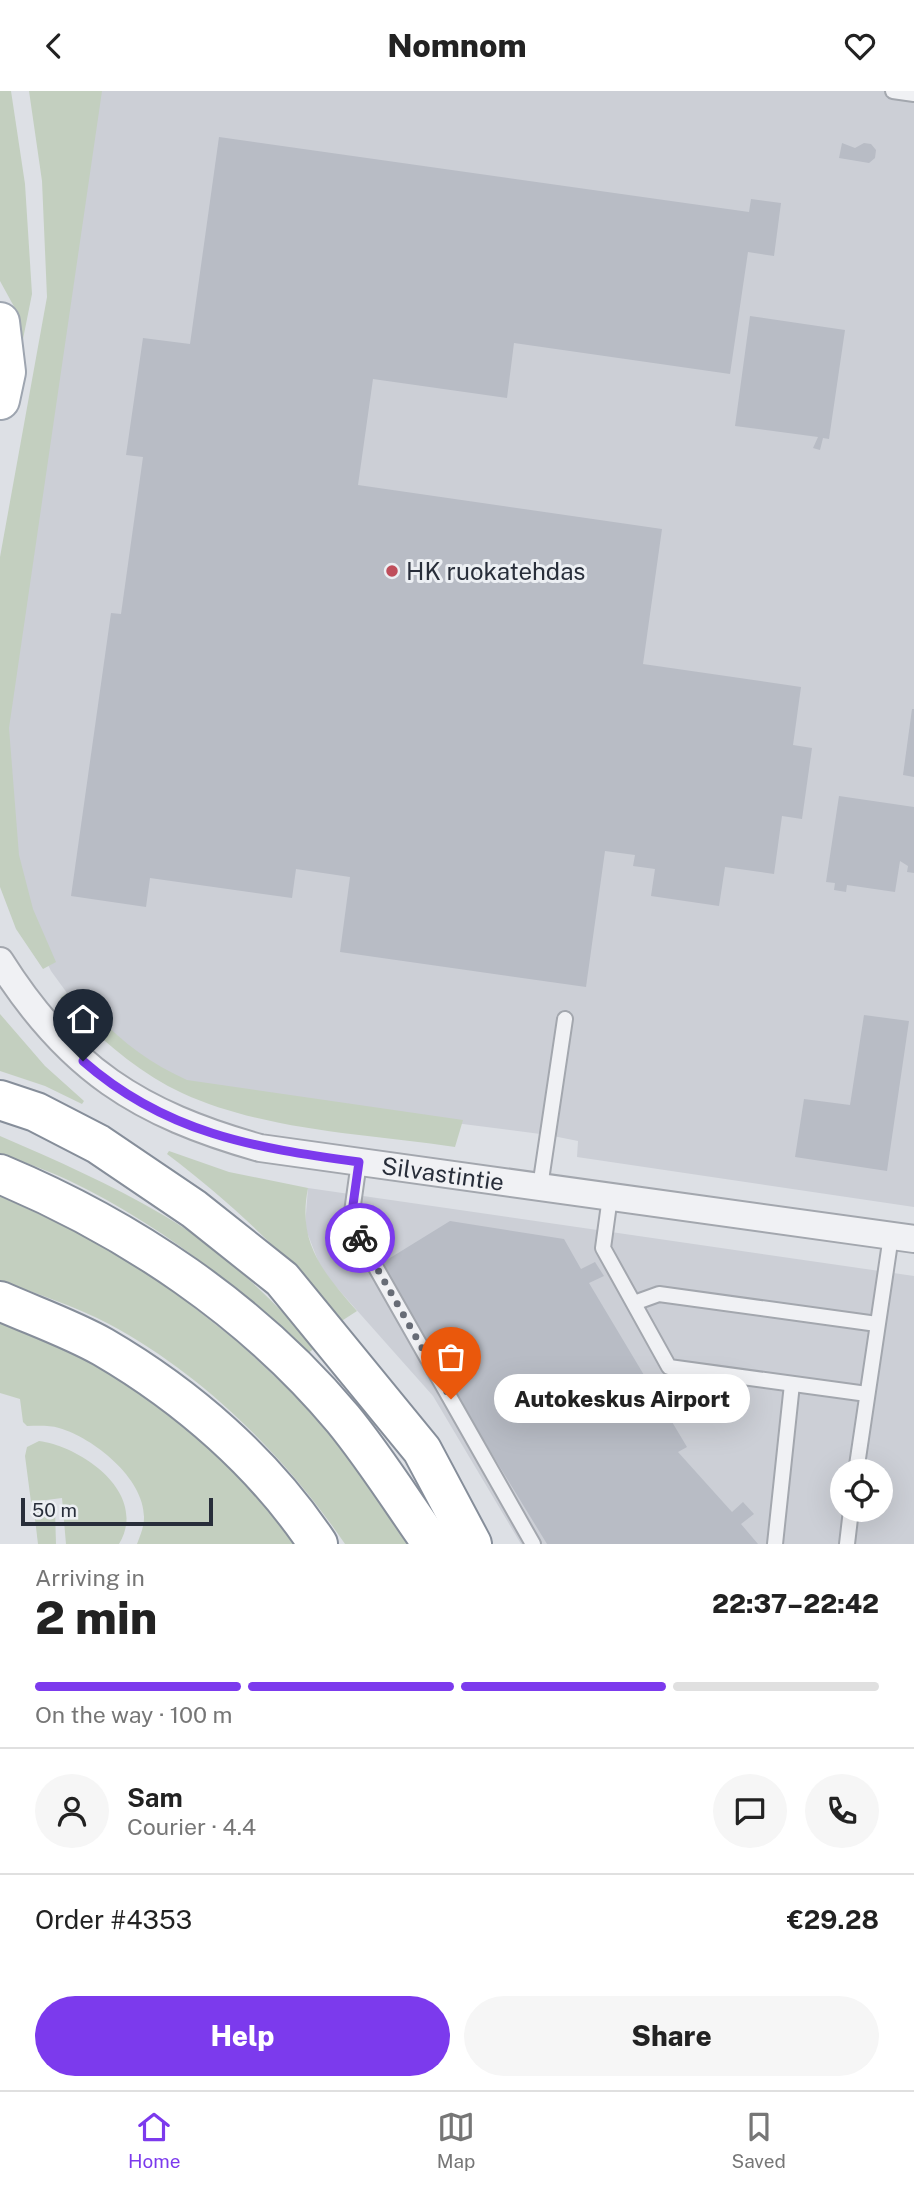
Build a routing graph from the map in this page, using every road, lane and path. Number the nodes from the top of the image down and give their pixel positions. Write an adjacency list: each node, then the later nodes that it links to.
1 (893, 91): 2 (lane)
2 (914, 94)
3 (0, 322): 4 (main road)
4 (0, 400)
5 (0, 961): 8 (street, Silvastintie)
6 (565, 1019): 10 (lane)
7 (0, 1100): 22 (main road)
8 (359, 1162): 10 (street, Silvastintie); 23 (lane)
9 (0, 1174): 21 (main road)
10 (540, 1187): 11 (street, Silvastintie)
11 (610, 1197): 12 (street, Silvastintie); 14 (lane)
12 (902, 1238): 15 (lane)
13 (0, 1301): 20 (main road)
14 (634, 1303): 15 (lane); 16 (lane)
15 (877, 1324): 17 (lane)
16 (792, 1384): 17 (lane); 24 (lane)
17 (867, 1394): 18 (lane)
18 (858, 1459)
19 (850, 1522): 25 (lane)
20 (318, 1544)
21 (432, 1544)
22 (472, 1544)
23 (533, 1544)
24 (775, 1544)
25 (847, 1544)

